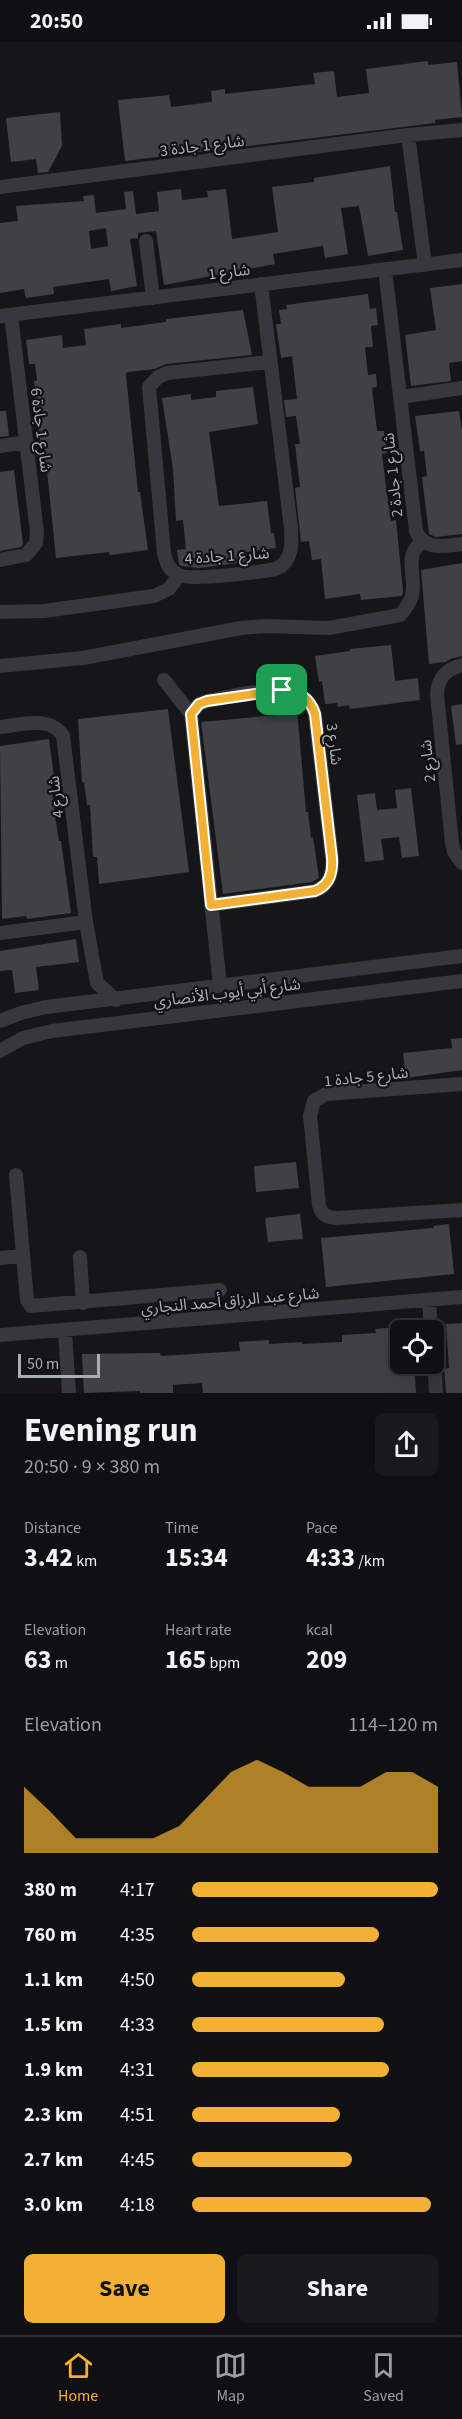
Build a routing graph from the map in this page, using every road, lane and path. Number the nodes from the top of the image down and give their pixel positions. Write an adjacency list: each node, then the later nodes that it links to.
1 (462, 130): 2 (street, شارع 1 جادة 3)
2 (408, 135): 3 (street, شارع 1 جادة 3); 6 (street)
3 (0, 186)
4 (146, 241): 9 (street)
5 (462, 260): 6 (street, شارع 1)
6 (425, 265): 7 (street, شارع 1)
7 (385, 269): 8 (street, شارع 1); 13 (street, شارع 1 جادة 2)
8 (261, 284): 9 (street, شارع 1); 11 (street, شارع 1 جادة 4)
9 (153, 298): 10 (street, شارع 1)
10 (5, 316): 14 (street, شارع 1 جادة 6)
11 (269, 362): 19 (street, شارع 1 جادة 4); 19 (street, شارع 1 جادة 4)
12 (462, 388): 13 (street)
13 (401, 397): 16 (street, شارع 1 جادة 2)
14 (27, 442): 15 (street); 18 (street, شارع 1 جادة 6)
15 (0, 446)
16 (423, 542): 17 (street); 22 (street)
17 (462, 544)
18 (0, 560)
19 (179, 575): 20 (street)
20 (0, 612)
21 (462, 665): 26 (street, شارع 2)
22 (0, 666)
23 (164, 680): 24 (street)
24 (191, 714): 27 (street); 27 (street, شارع 3)
25 (0, 727): 28 (street, شارع 4)
26 (462, 863)
27 (211, 905): 35 (street)
28 (86, 922): 29 (street); 34 (street, شارع 4)
29 (0, 933)
30 (462, 956): 31 (street, شارع أبي أيوب الأنصاري)
31 (382, 966): 32 (street, شارع أبي أيوب الأنصاري); 36 (street)
32 (341, 971): 35 (street, شارع أبي أيوب الأنصاري); 37 (street)
33 (462, 981): 36 (street, شارع أبي أيوب الأنصاري)
34 (97, 982): 38 (street); 39 (street)
35 (220, 985): 38 (street, شارع أبي أيوب الأنصاري)
36 (387, 989): 37 (street, شارع أبي أيوب الأنصاري)
37 (346, 994): 41 (street, شارع أبي أيوب الأنصاري)
38 (116, 1000): 39 (street, شارع أبي أيوب الأنصاري)
39 (82, 1003): 40 (street, شارع أبي أيوب الأنصاري)
40 (0, 1021)
41 (0, 1051)
42 (462, 1084): 44 (street, شارع 5 جادة 1)
43 (16, 1175): 45 (street)
44 (462, 1210)
45 (23, 1256): 47 (street); 51 (street)
46 (80, 1257): 51 (street)
47 (0, 1258)
48 (220, 1290): 51 (street)
49 (462, 1297): 50 (street, شارع عبد الرزاق أحمد النجاري)
50 (429, 1300): 52 (street); 53 (street, شارع عبد الرزاق أحمد النجاري)
51 (83, 1303)
52 (430, 1320)
53 (65, 1331): 54 (street, شارع عبد الرزاق أحمد النجاري); 56 (street)
54 (0, 1335)
55 (435, 1374): 57 (street)
56 (69, 1393)
57 (436, 1393)

